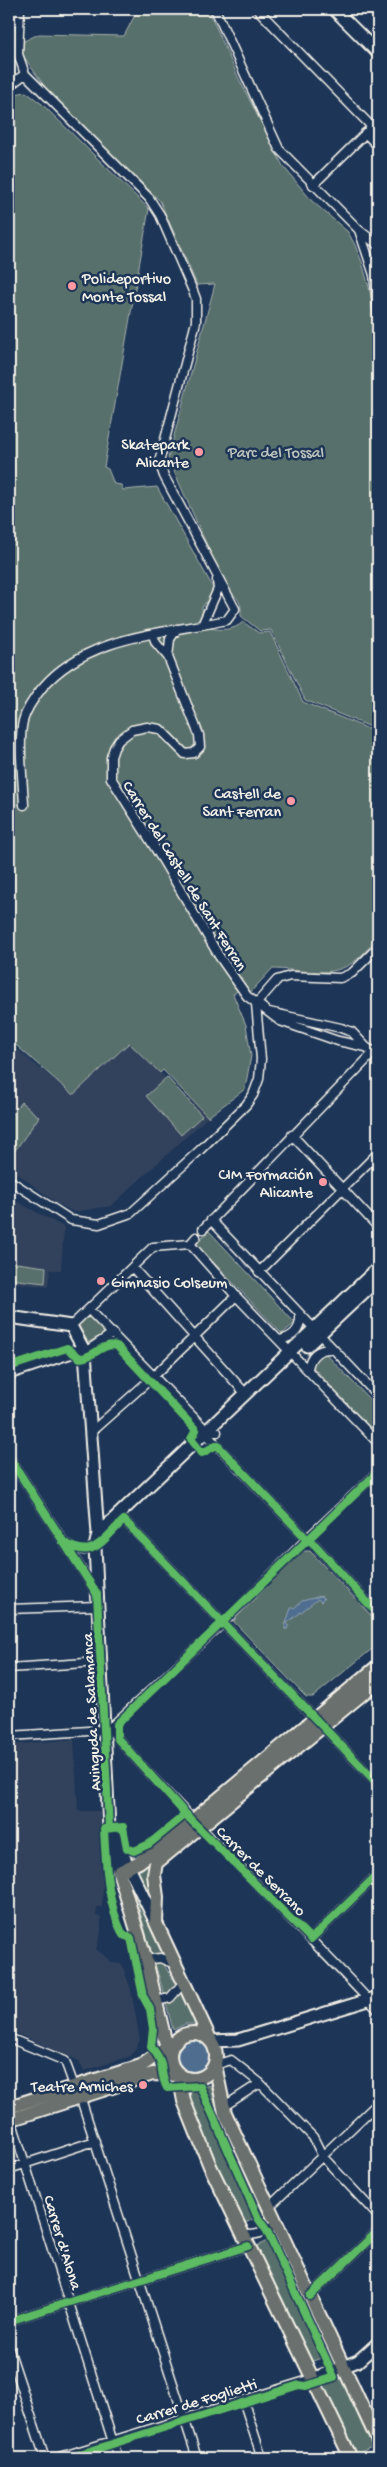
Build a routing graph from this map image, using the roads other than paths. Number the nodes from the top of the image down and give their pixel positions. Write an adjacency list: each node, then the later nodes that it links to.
1 (20, 9): 6 (street)
2 (215, 9): 12 (street)
3 (257, 9): 9 (street)
4 (334, 9): 5 (main road)
5 (378, 52)
6 (25, 74): 7 (street); 16 (street)
7 (9, 86)
8 (378, 120): 9 (street)
9 (372, 127): 10 (street)
10 (365, 133): 11 (street); 12 (street)
11 (378, 146)
12 (313, 185): 13 (street)
13 (358, 230): 14 (street); 15 (street)
14 (378, 245)
15 (378, 312)
16 (218, 580): 17 (street); 18 (street)
17 (214, 599): 18 (street); 19 (street)
18 (232, 600): 20 (street)
19 (210, 608): 20 (street); 21 (street)
20 (223, 621): 21 (street)
21 (203, 623): 22 (street)
22 (177, 629): 23 (street); 24 (street)
23 (152, 635): 24 (street, Carrer del Castell de Sant Ferran); 25 (street)
24 (168, 658): 27 (street, Carrer del Castell de Sant Ferran)
25 (24, 805)
26 (378, 947): 27 (street)
27 (256, 1004): 28 (street); 33 (street)
28 (267, 1012): 29 (street); 29 (street)
29 (366, 1047): 30 (street)
30 (377, 1052): 31 (street)
31 (292, 1135): 34 (street); 35 (street)
32 (378, 1153): 34 (street)
33 (9, 1180)
34 (343, 1187): 36 (street); 42 (street)
35 (211, 1220): 37 (street); 42 (street)
36 (378, 1227)
37 (203, 1229)
38 (196, 1237): 39 (street)
39 (190, 1244): 40 (street); 44 (street)
40 (132, 1267): 45 (street); 51 (street)
41 (378, 1268): 50 (main road)
42 (259, 1272): 47 (street)
43 (378, 1279): 50 (main road)
44 (236, 1296): 51 (street); 52 (street)
45 (89, 1310): 48 (street); 49 (street)
46 (9, 1316): 48 (main road)
47 (300, 1316): 50 (street); 52 (street)
48 (71, 1326): 54 (main road)
49 (113, 1333): 54 (street); 58 (street)
50 (316, 1333): 53 (street); 55 (main road)
51 (194, 1336): 58 (street); 59 (street)
52 (280, 1340): 55 (street)
53 (332, 1349): 56 (street); 60 (street)
54 (85, 1352): 57 (main road); 61 (main road, Avinguda de Salamanca)
55 (294, 1354): 56 (street); 59 (main road); 62 (main road)
56 (308, 1369): 63 (street)
57 (9, 1373)
58 (154, 1376): 61 (street); 62 (street)
59 (246, 1394): 62 (main road)
60 (378, 1396)
61 (92, 1430): 67 (main road, Avinguda de Salamanca)
62 (211, 1434): 66 (main road); 67 (main road); 68 (street)
63 (378, 1443)
64 (9, 1457): 69 (street)
65 (378, 1472): 68 (street)
66 (124, 1520): 67 (main road); 73 (street)
67 (98, 1540): 69 (street); 70 (main road, Avinguda de Salamanca); 79 (main road, Avinguda de Salamanca)
68 (308, 1540): 72 (street); 73 (street)
69 (63, 1542): 70 (street)
70 (98, 1600): 71 (street); 74 (main road, Avinguda de Salamanca)
71 (9, 1609)
72 (378, 1614)
73 (224, 1622): 78 (street); 79 (street)
74 (101, 1662): 76 (street); 79 (main road, Avinguda de Salamanca)
75 (378, 1666): 78 (main road)
76 (9, 1668)
77 (378, 1682): 78 (main road)
78 (318, 1722): 81 (street); 82 (main road)
79 (110, 1729): 80 (street); 82 (street, Carrer de Serrano); 83 (main road, Avinguda de Salamanca)
80 (9, 1736)
81 (378, 1784)
82 (196, 1824): 83 (main road); 85 (main road, Avinguda de Salamanca); 86 (street, Carrer de Serrano)
83 (124, 1870): 85 (main road, Avinguda de Salamanca); 87 (main road, Avinguda de Salamanca)
84 (378, 1874): 86 (street)
85 (156, 1923): 88 (main road, Avinguda de Salamanca)
86 (311, 1939): 90 (street, Carrer de Serrano)
87 (146, 1960): 88 (street); 91 (main road, Avinguda de Salamanca)
88 (177, 1965): 89 (main road, Avinguda de Salamanca)
89 (184, 1982): 91 (street); 94 (main road, Avinguda de Salamanca)
90 (374, 1999): 92 (street, Carrer de Serrano); 94 (main road)
91 (156, 2001): 95 (main road, Avinguda de Salamanca)
92 (378, 2010)
93 (9, 2038): 99 (street)
94 (211, 2041): 95 (main road); 96 (main road)
95 (171, 2048): 97 (main road); 99 (main road)
96 (215, 2065): 97 (main road); 98 (street); 101 (main road)
97 (179, 2075): 99 (main road); 111 (main road)
98 (260, 2083): 101 (street); 104 (street)
99 (77, 2091): 102 (main road); 103 (street)
100 (378, 2103): 104 (street)
101 (223, 2107): 107 (main road)
102 (10, 2115): 105 (street, Carrer d'Alona)
103 (95, 2142): 105 (street); 112 (street)
104 (323, 2157): 107 (street); 108 (street)
105 (25, 2164): 106 (street); 114 (street, Carrer d'Alona)
106 (9, 2169)
107 (270, 2206): 109 (main road)
108 (378, 2216)
109 (275, 2224): 111 (street); 113 (main road)
110 (378, 2231): 113 (street)
111 (245, 2240): 112 (street); 119 (main road)
112 (140, 2280): 114 (street); 121 (street)
113 (310, 2296): 118 (main road)
114 (69, 2303): 115 (street); 122 (street, Carrer d'Alona)
115 (9, 2321)
116 (378, 2343): 118 (main road, Carrer de Foglietti)
117 (9, 2349): 125 (street)
118 (343, 2367): 119 (main road, Carrer de Foglietti); 123 (main road)
119 (312, 2379): 120 (street, Carrer de Foglietti); 130 (main road)
120 (243, 2400): 121 (street, Carrer de Foglietti); 129 (street)
121 (184, 2418): 122 (street, Carrer de Foglietti); 128 (street)
122 (112, 2440): 126 (street, Carrer de Foglietti); 127 (street, Carrer d'Alona)
123 (378, 2441)
124 (378, 2454): 131 (street)
125 (45, 2458)
126 (57, 2458)
127 (118, 2458)
128 (197, 2458)
129 (262, 2458)
130 (351, 2458)
131 (369, 2458)

